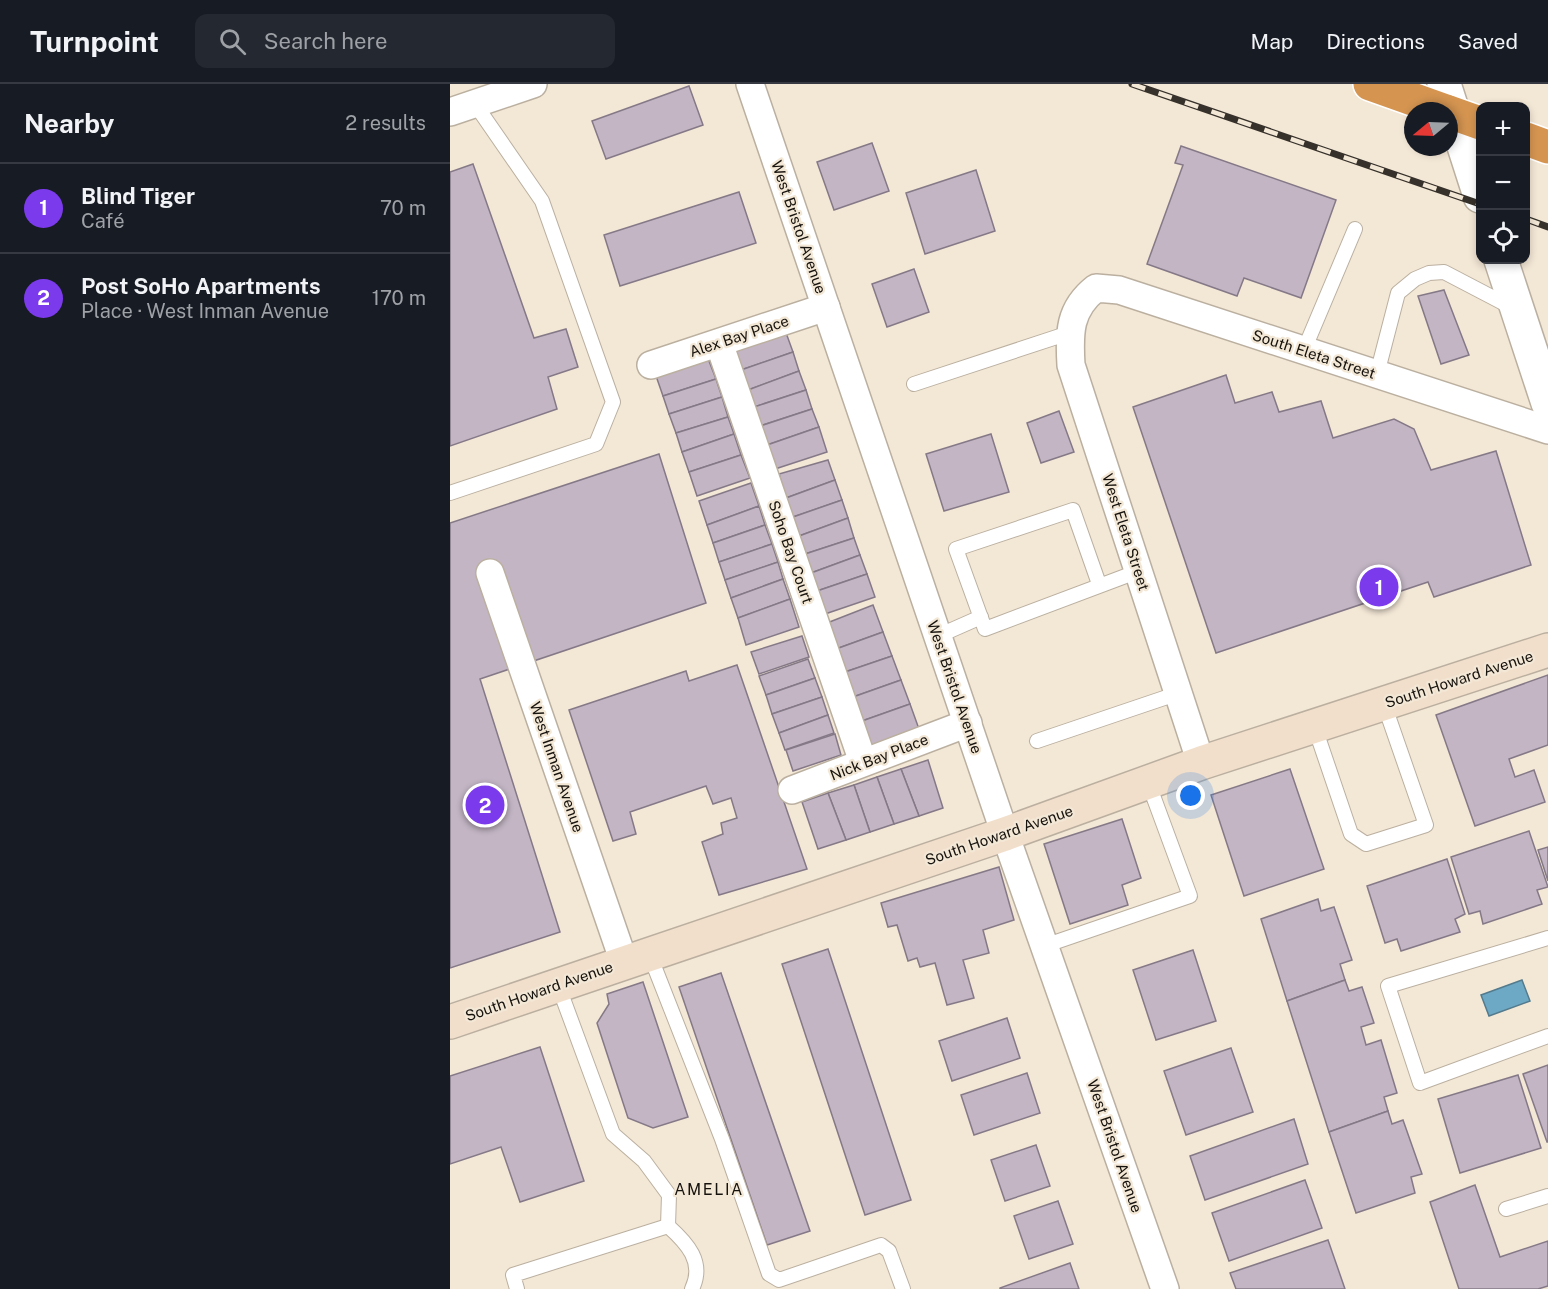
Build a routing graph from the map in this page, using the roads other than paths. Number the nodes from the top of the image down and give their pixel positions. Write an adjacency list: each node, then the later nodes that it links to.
1 (533, 84): 6 (street)
2 (750, 84): 15 (street, West Bristol Avenue)
3 (1370, 84): 5 (highway)
4 (1444, 84): 11 (street)
5 (1422, 102)
6 (462, 108): 26 (lane)
7 (1458, 115): 8 (highway, bridge)
8 (1476, 122)
9 (1530, 140): 10 (highway)
10 (1548, 147)
11 (1476, 184)
12 (1355, 229): 20 (lane)
13 (1502, 264): 16 (street)
14 (1081, 300): 17 (street, West Eleta Street); 20 (street, South Eleta Street)
15 (826, 307): 18 (street, Alex Bay Place); 31 (street, West Bristol Avenue)
16 (1518, 310): 19 (street); 22 (lane)
17 (1069, 333): 23 (lane); 27 (street, West Eleta Street)
18 (719, 342): 21 (street, Alex Bay Place); 38 (street, Soho Bay Court)
19 (1539, 346): 24 (street)
20 (1304, 350): 22 (street, South Eleta Street)
21 (651, 365)
22 (1377, 374): 25 (street, South Eleta Street)
23 (914, 384)
24 (1548, 403)
25 (1548, 430)
26 (450, 493)
27 (1139, 572): 29 (lane); 33 (street, West Eleta Street)
28 (490, 573): 45 (street, West Inman Avenue)
29 (1100, 584): 30 (lane); 30 (lane)
30 (981, 617): 31 (lane)
31 (938, 636): 35 (street, West Bristol Avenue)
32 (1548, 650): 34 (main road, South Howard Avenue)
33 (1179, 693): 37 (lane); 39 (street, West Eleta Street)
34 (1384, 704): 36 (main road, South Howard Avenue); 36 (lane)
35 (968, 723): 38 (street, Nick Bay Place); 42 (street, West Bristol Avenue)
36 (1315, 728): 39 (main road, South Howard Avenue)
37 (1037, 741)
38 (863, 762): 41 (street, Nick Bay Place)
39 (1202, 763): 40 (main road, South Howard Avenue)
40 (1148, 782): 42 (main road, South Howard Avenue); 44 (lane)
41 (792, 790)
42 (1005, 834): 44 (street, West Bristol Avenue); 45 (main road, South Howard Avenue)
43 (1548, 938): 48 (lane)
44 (1044, 946): 55 (street, West Bristol Avenue)
45 (636, 957): 46 (main road, South Howard Avenue); 54 (lane)
46 (558, 985): 47 (main road, South Howard Avenue); 51 (lane)
47 (450, 1022)
48 (1548, 1036)
49 (1548, 1196): 50 (lane)
50 (1506, 1209)
51 (668, 1226): 52 (lane); 53 (lane)
52 (517, 1289)
53 (692, 1289)
54 (903, 1289)
55 (1165, 1289)

